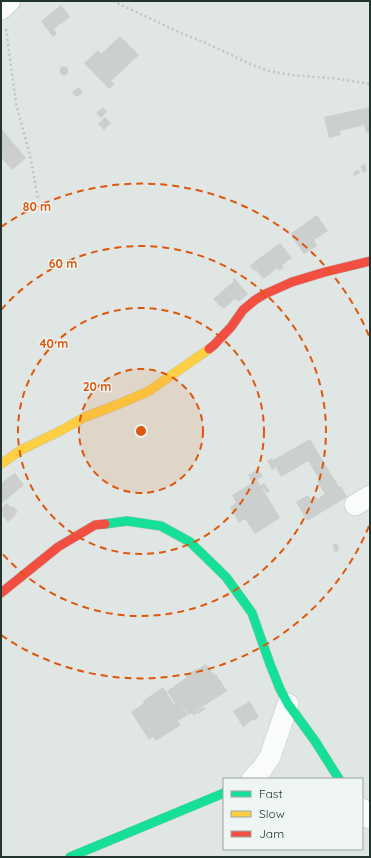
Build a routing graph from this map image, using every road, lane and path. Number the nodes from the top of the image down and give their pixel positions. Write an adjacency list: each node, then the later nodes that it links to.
1 (113, 1): 3 (path)
2 (4, 6): 4 (path)
3 (370, 84)
4 (38, 198)
5 (367, 257): 6 (street)
6 (1, 464)
7 (1, 593): 8 (street)
8 (288, 704): 9 (street); 10 (street)
9 (253, 778)
10 (338, 778)
11 (223, 793): 12 (street)
12 (70, 857)

